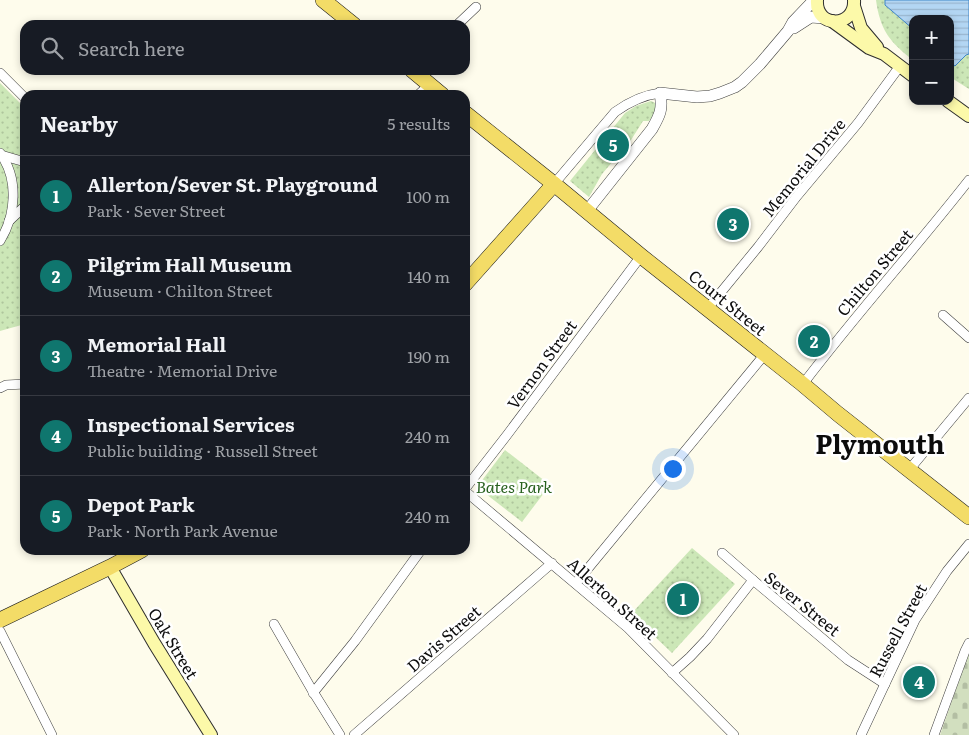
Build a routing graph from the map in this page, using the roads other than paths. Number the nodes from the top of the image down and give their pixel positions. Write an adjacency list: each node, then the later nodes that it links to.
1 (323, 0): 5 (main road)
2 (816, 0): 7 (main road); 8 (street)
3 (855, 3): 7 (main road); 9 (main road)
4 (476, 7): 6 (street)
5 (348, 20)
6 (462, 20)
7 (828, 20): 8 (street); 9 (main road)
8 (788, 31): 18 (street)
9 (884, 54): 10 (main road)
10 (900, 66): 11 (main road); 32 (street, Memorial Drive)
11 (909, 73)
12 (0, 74): 17 (street)
13 (418, 75): 14 (main road)
14 (429, 85): 15 (street); 16 (main road)
15 (424, 90)
16 (436, 90)
17 (20, 93)
18 (660, 93): 25 (street); 27 (street)
19 (954, 105): 20 (main road)
20 (969, 116)
21 (470, 117): 25 (main road, Court Street)
22 (1, 154): 23 (street); 28 (street)
23 (20, 160)
24 (969, 180): 37 (street, Chilton Street)
25 (554, 184): 27 (main road, Court Street); 31 (main road)
26 (20, 211): 28 (street)
27 (587, 211): 30 (main road, Court Street)
28 (9, 221): 29 (street)
29 (0, 241)
30 (641, 256): 32 (main road, Court Street); 41 (street, Vernon Street)
31 (470, 278)
32 (708, 308): 35 (main road, Court Street)
33 (943, 315): 34 (street)
34 (969, 338)
35 (765, 354): 37 (main road, Court Street); 51 (street)
36 (20, 384): 38 (street)
37 (803, 384): 40 (main road, Court Street)
38 (0, 388)
39 (969, 398): 40 (street)
40 (908, 470): 43 (main road, Court Street)
41 (470, 483)
42 (470, 494): 48 (street, Allerton Street)
43 (969, 517)
44 (969, 544): 57 (street, Russell Street)
45 (722, 553): 50 (street)
46 (133, 555): 49 (main road)
47 (417, 555): 58 (street)
48 (552, 564): 51 (street, Allerton Street); 62 (street, Davis Street)
49 (110, 567): 52 (main road); 60 (main road, Oak Street)
50 (752, 580): 56 (street, Sever Street); 57 (street, Sever Street)
51 (576, 583): 56 (street, Allerton Street)
52 (0, 620)
53 (274, 624): 58 (street)
54 (0, 631): 59 (street)
55 (969, 643): 65 (street)
56 (672, 672): 63 (street, Allerton Street)
57 (885, 684): 64 (street, Russell Street)
58 (313, 693): 61 (street)
59 (52, 735)
60 (212, 735)
61 (340, 735)
62 (354, 735)
63 (734, 735)
64 (861, 735)
65 (934, 735)

